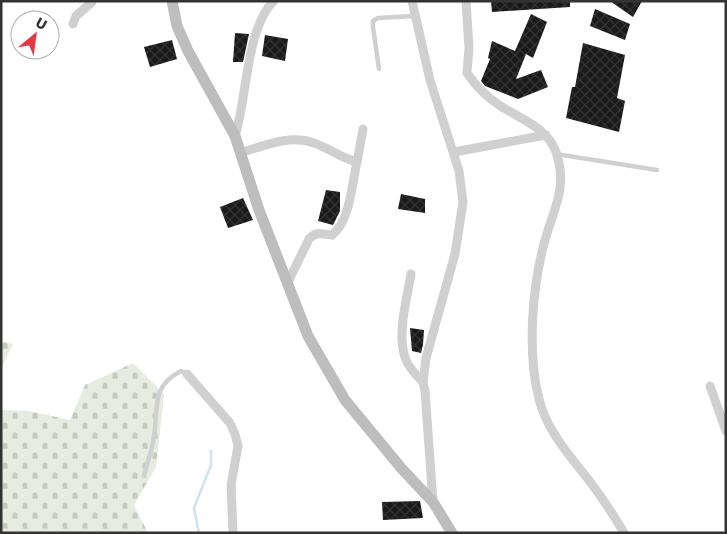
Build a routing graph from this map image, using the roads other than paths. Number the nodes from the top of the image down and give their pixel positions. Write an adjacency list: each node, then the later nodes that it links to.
1 (91, 1): 2 (street); 8 (street)
2 (100, 1)
3 (172, 1): 12 (street)
4 (274, 1): 12 (street)
5 (412, 1): 7 (street)
6 (466, 1): 11 (street)
7 (414, 16): 9 (lane); 13 (street)
8 (73, 24)
9 (379, 69)
10 (363, 129): 16 (street)
11 (546, 135): 13 (street); 15 (street)
12 (236, 136): 14 (street)
13 (454, 152): 21 (street)
14 (240, 153): 16 (street); 19 (street)
15 (556, 154): 17 (lane); 28 (street)
16 (357, 162): 19 (street)
17 (657, 170)
18 (411, 274): 21 (street)
19 (288, 282): 25 (street)
20 (187, 374): 24 (lane); 26 (street)
21 (422, 382): 25 (street)
22 (710, 386): 23 (street)
23 (726, 431)
24 (144, 476)
25 (433, 502): 27 (street)
26 (233, 533)
27 (452, 533)
28 (624, 533)

